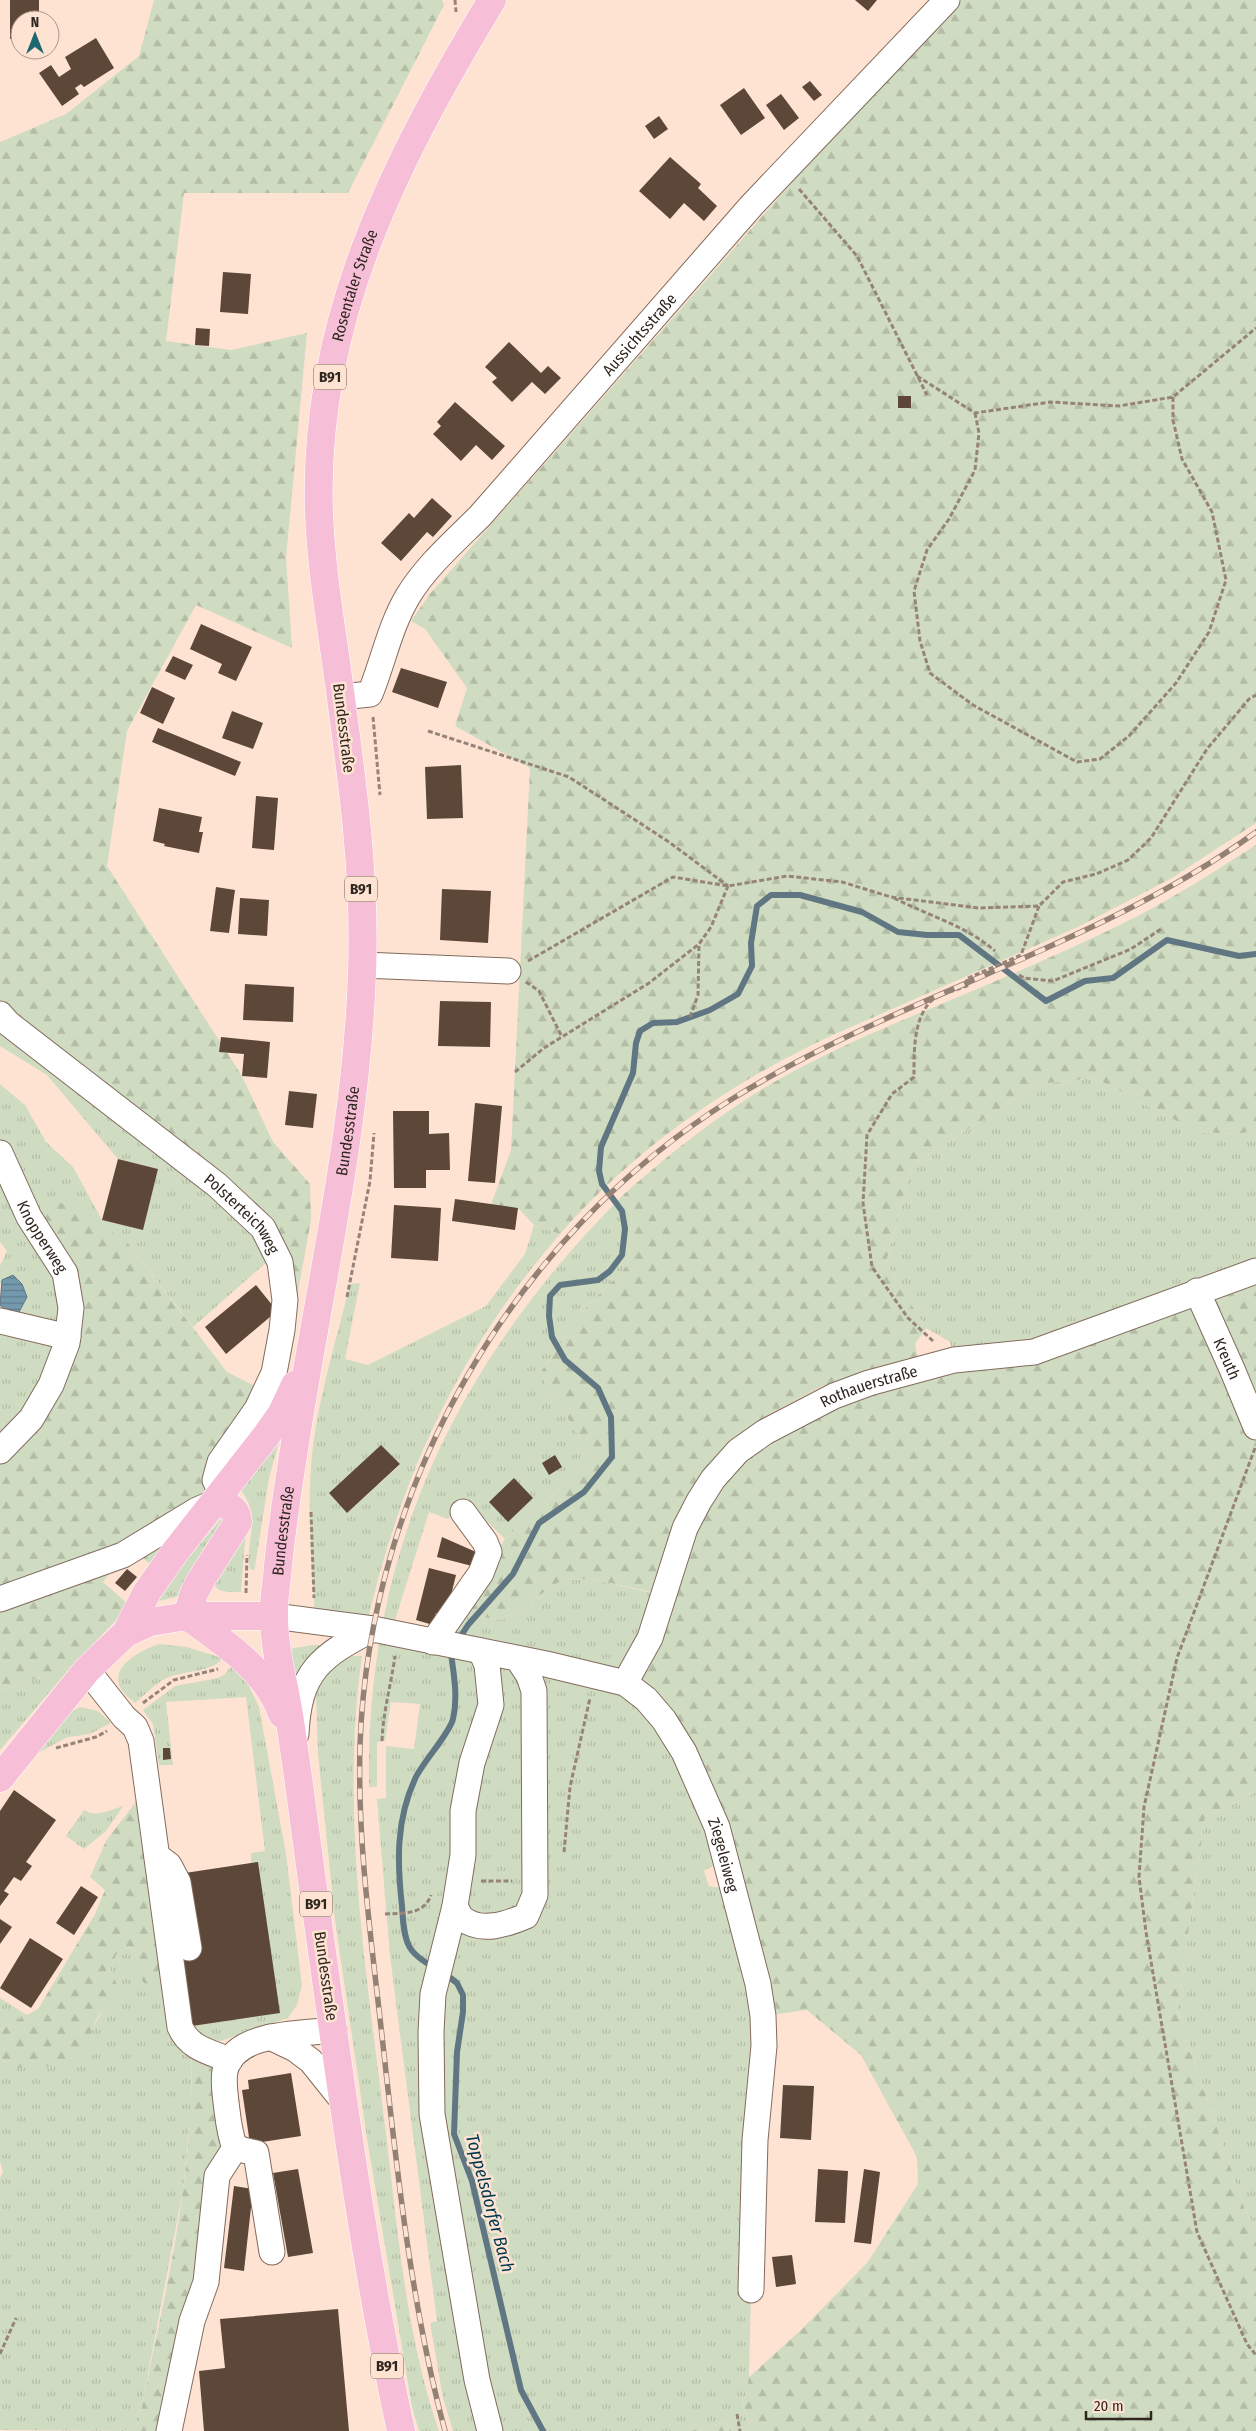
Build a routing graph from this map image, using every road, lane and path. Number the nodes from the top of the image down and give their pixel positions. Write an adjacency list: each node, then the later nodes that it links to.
1 (492, 0): 9 (main road, Rosentaler Straße / B91)
2 (947, 0): 3 (street, Aussichtsstraße)
3 (784, 171): 5 (path); 11 (street, Aussichtsstraße)
4 (1256, 328): 7 (path)
5 (917, 376): 6 (path); 8 (path)
6 (926, 394)
7 (1173, 397): 8 (path); 8 (path)
8 (975, 413)
9 (331, 628): 11 (main road, Bundesstraße / B91)
10 (1256, 693): 15 (path)
11 (341, 697): 19 (main road, Bundesstraße / B91)
12 (428, 730): 13 (path)
13 (728, 886): 14 (path); 17 (path); 20 (path)
14 (891, 897): 15 (path); 18 (path)
15 (1039, 906): 32 (path)
16 (1161, 929): 21 (path)
17 (699, 944): 23 (path); 24 (path)
18 (996, 951)
19 (363, 965): 20 (street); 31 (main road, Bundesstraße / B91)
20 (508, 971): 24 (path)
21 (1019, 975)
22 (0, 1014): 36 (street, Polsterteichweg)
23 (690, 1017)
24 (562, 1037): 25 (path)
25 (515, 1072)
26 (0, 1153): 30 (street, Knopperweg)
27 (1256, 1271): 28 (street, Rothauerstraße)
28 (1197, 1291): 32 (street, Rothauerstraße); 33 (street, Kreuth)
29 (0, 1321): 30 (street)
30 (68, 1337): 35 (street, Knopperweg)
31 (309, 1348): 36 (main road); 40 (main road, Bundesstraße / B91)
32 (954, 1360): 48 (street, Rothauerstraße)
33 (1256, 1427)
34 (1256, 1445): 70 (path)
35 (0, 1451)
36 (219, 1498): 38 (street); 39 (main road); 42 (main road)
37 (463, 1512): 43 (street)
38 (0, 1598)
39 (187, 1616): 40 (main road); 42 (main road); 50 (main road)
40 (274, 1616): 41 (street, Ziegeleiweg); 50 (main road, Bundesstraße / B91)
41 (387, 1632): 43 (street, Ziegeleiweg); 49 (path); 50 (street)
42 (126, 1633): 46 (main road)
43 (433, 1642): 44 (street, Ziegeleiweg)
44 (481, 1651): 45 (street, Ziegeleiweg); 54 (street)
45 (518, 1659): 47 (street, Ziegeleiweg); 55 (street)
46 (87, 1670): 51 (main road); 53 (street)
47 (597, 1676): 48 (street, Ziegeleiweg); 52 (path)
48 (625, 1683): 66 (street, Ziegeleiweg)
49 (382, 1741)
50 (295, 1754): 59 (main road, Bundesstraße / B91)
51 (0, 1778)
52 (564, 1852)
53 (157, 1856): 58 (street); 61 (street)
54 (459, 1881): 55 (path); 56 (street); 57 (path)
55 (535, 1881): 56 (street)
56 (455, 1906): 74 (street)
57 (386, 1914)
58 (188, 1948)
59 (334, 2030): 60 (street); 62 (main road, Bundesstraße / B91)
60 (270, 2037): 61 (street); 62 (street)
61 (230, 2060): 63 (street)
62 (343, 2101): 73 (main road, Bundesstraße / B91)
63 (235, 2148): 64 (street); 65 (street)
64 (272, 2252)
65 (206, 2282): 67 (street); 72 (street)
66 (751, 2290)
67 (215, 2314)
68 (16, 2318): 69 (path)
69 (0, 2354)
70 (1256, 2355)
71 (737, 2414): 75 (path)
72 (169, 2431)
73 (401, 2431)
74 (490, 2431)
75 (740, 2431)

